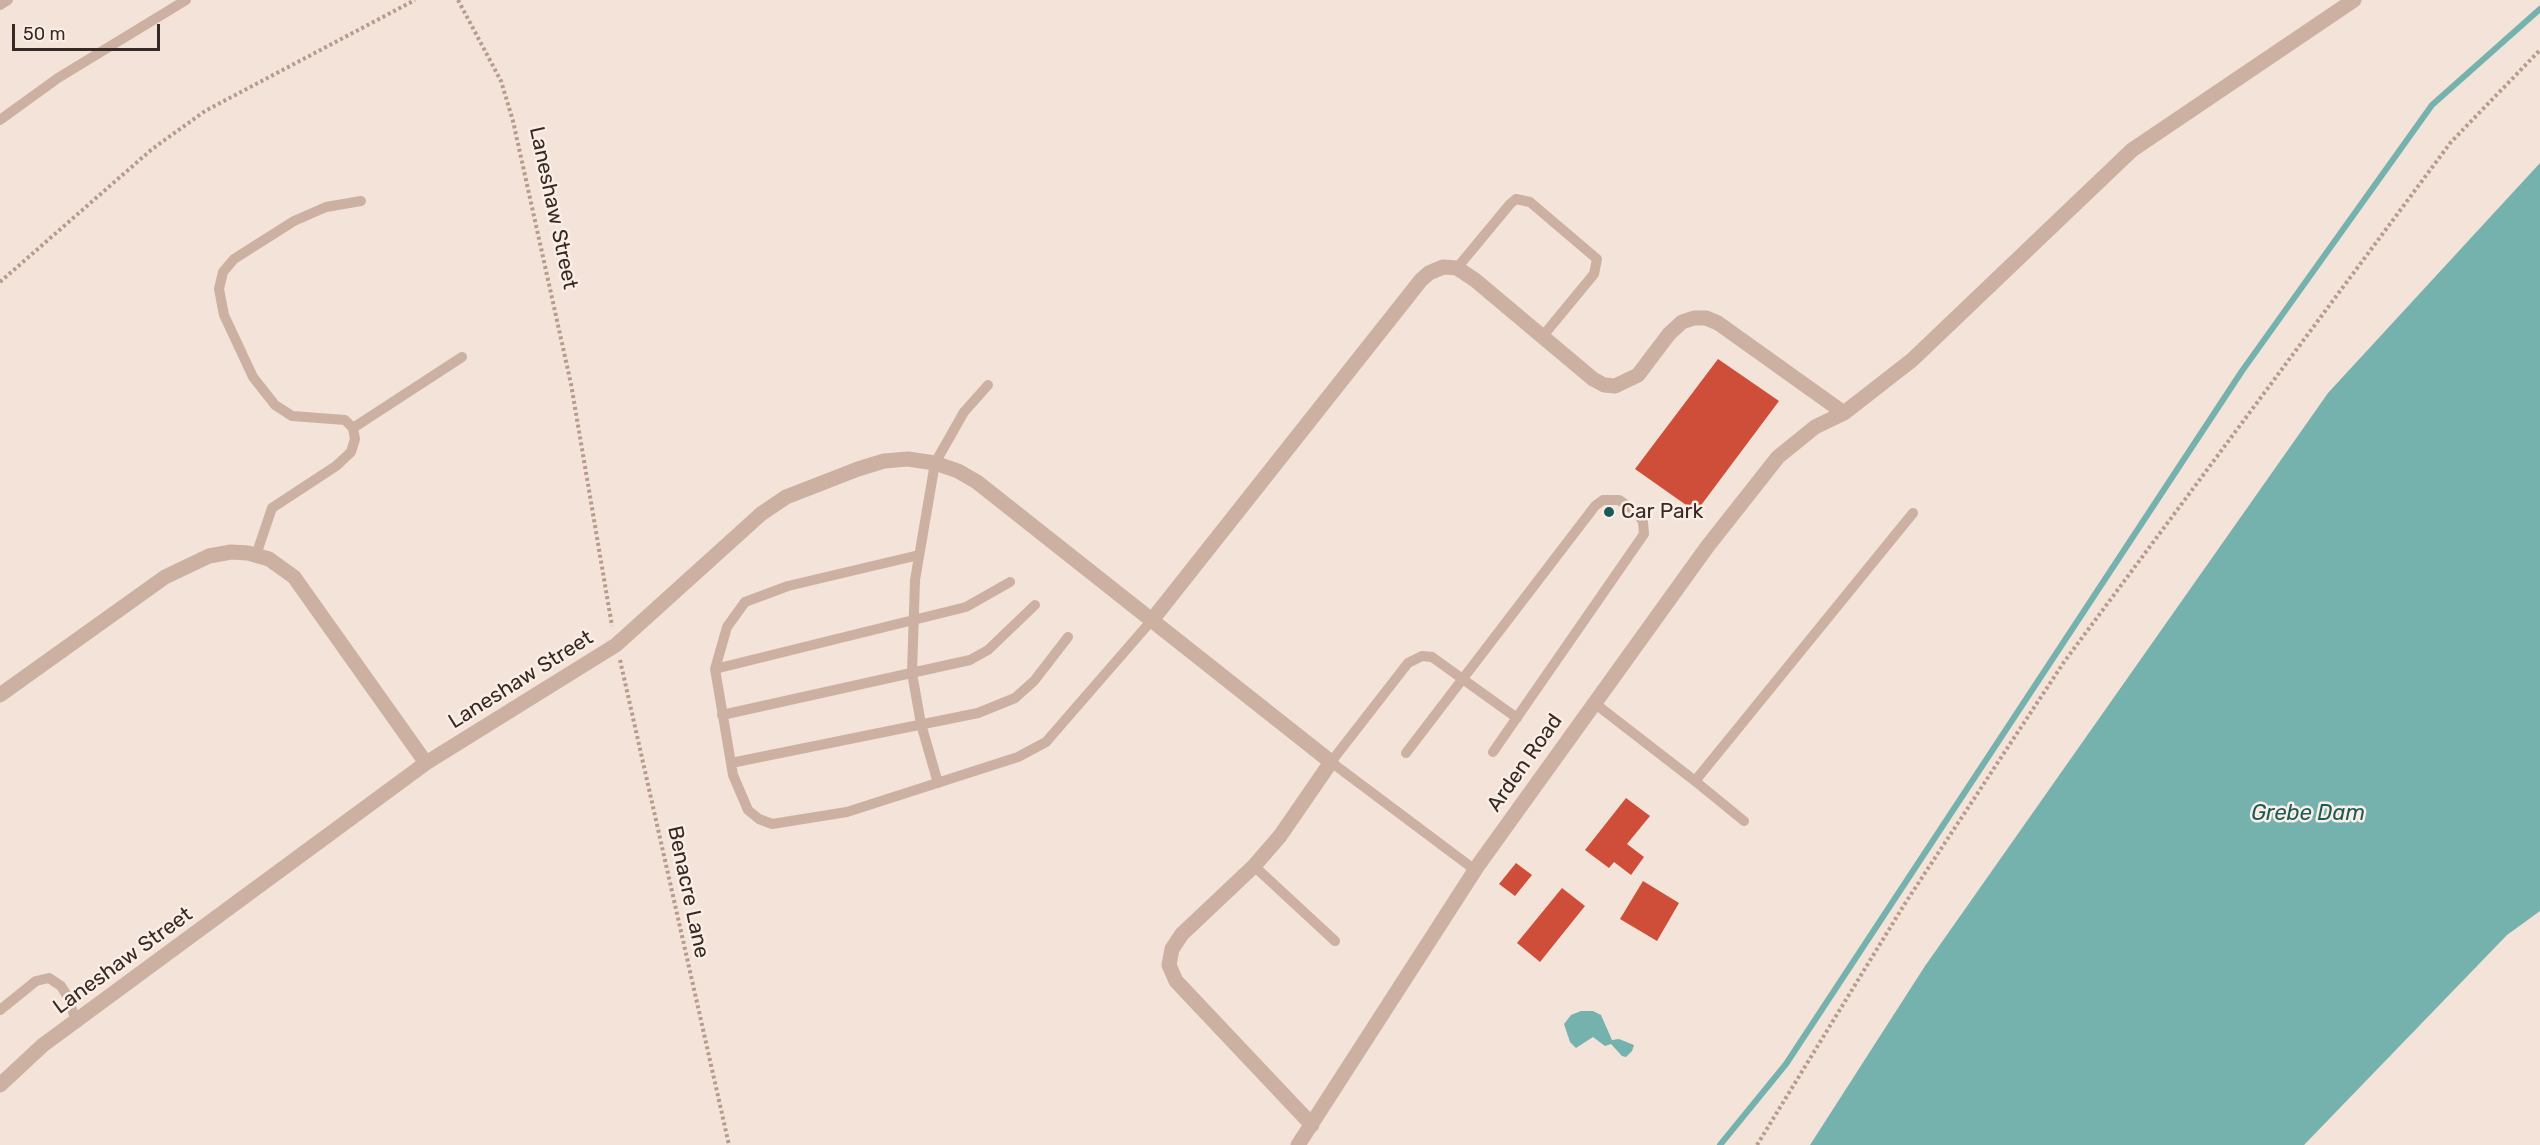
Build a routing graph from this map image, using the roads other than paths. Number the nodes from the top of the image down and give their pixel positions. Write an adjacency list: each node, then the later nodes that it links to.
1 (8, 0): 4 (lane)
2 (186, 0): 5 (lane)
3 (2354, 0): 11 (street, Arden Road)
4 (0, 5)
5 (0, 120)
6 (361, 201): 12 (lane)
7 (1457, 268): 8 (street); 8 (lane); 19 (street)
8 (1542, 337): 11 (street)
9 (462, 357): 12 (lane)
10 (988, 384): 13 (lane)
11 (1844, 413): 26 (street, Arden Road)
12 (353, 428): 15 (lane)
13 (935, 463): 16 (lane); 19 (street); 33 (street, Laneshaw Street)
14 (1913, 513): 35 (lane)
15 (256, 555): 25 (street); 33 (street)
16 (919, 555): 20 (lane); 22 (lane)
17 (1010, 582): 20 (lane)
18 (1035, 605): 23 (lane)
19 (1152, 620): 32 (street); 36 (lane)
20 (913, 621): 22 (lane); 23 (lane)
21 (1068, 637): 29 (lane)
22 (715, 669): 27 (lane)
23 (912, 673): 27 (lane); 29 (lane)
24 (1461, 678): 28 (lane); 28 (lane); 31 (lane); 32 (lane)
25 (0, 694)
26 (1593, 702): 35 (lane); 39 (street, Arden Road)
27 (722, 715): 34 (lane)
28 (1516, 718): 30 (lane)
29 (921, 724): 34 (lane); 36 (lane)
30 (1493, 752)
31 (1406, 753)
32 (1331, 762): 38 (street); 39 (lane)
33 (426, 763): 42 (street, Laneshaw Street)
34 (730, 763): 36 (lane)
35 (1695, 781): 37 (lane)
36 (938, 783)
37 (1744, 821)
38 (1254, 866): 40 (lane); 44 (street)
39 (1475, 870): 44 (street, Arden Road)
40 (1335, 941)
41 (0, 1010): 42 (lane)
42 (76, 1021): 43 (street, Laneshaw Street)
43 (0, 1085)
44 (1312, 1125): 45 (street, Arden Road)
45 (1298, 1145)

